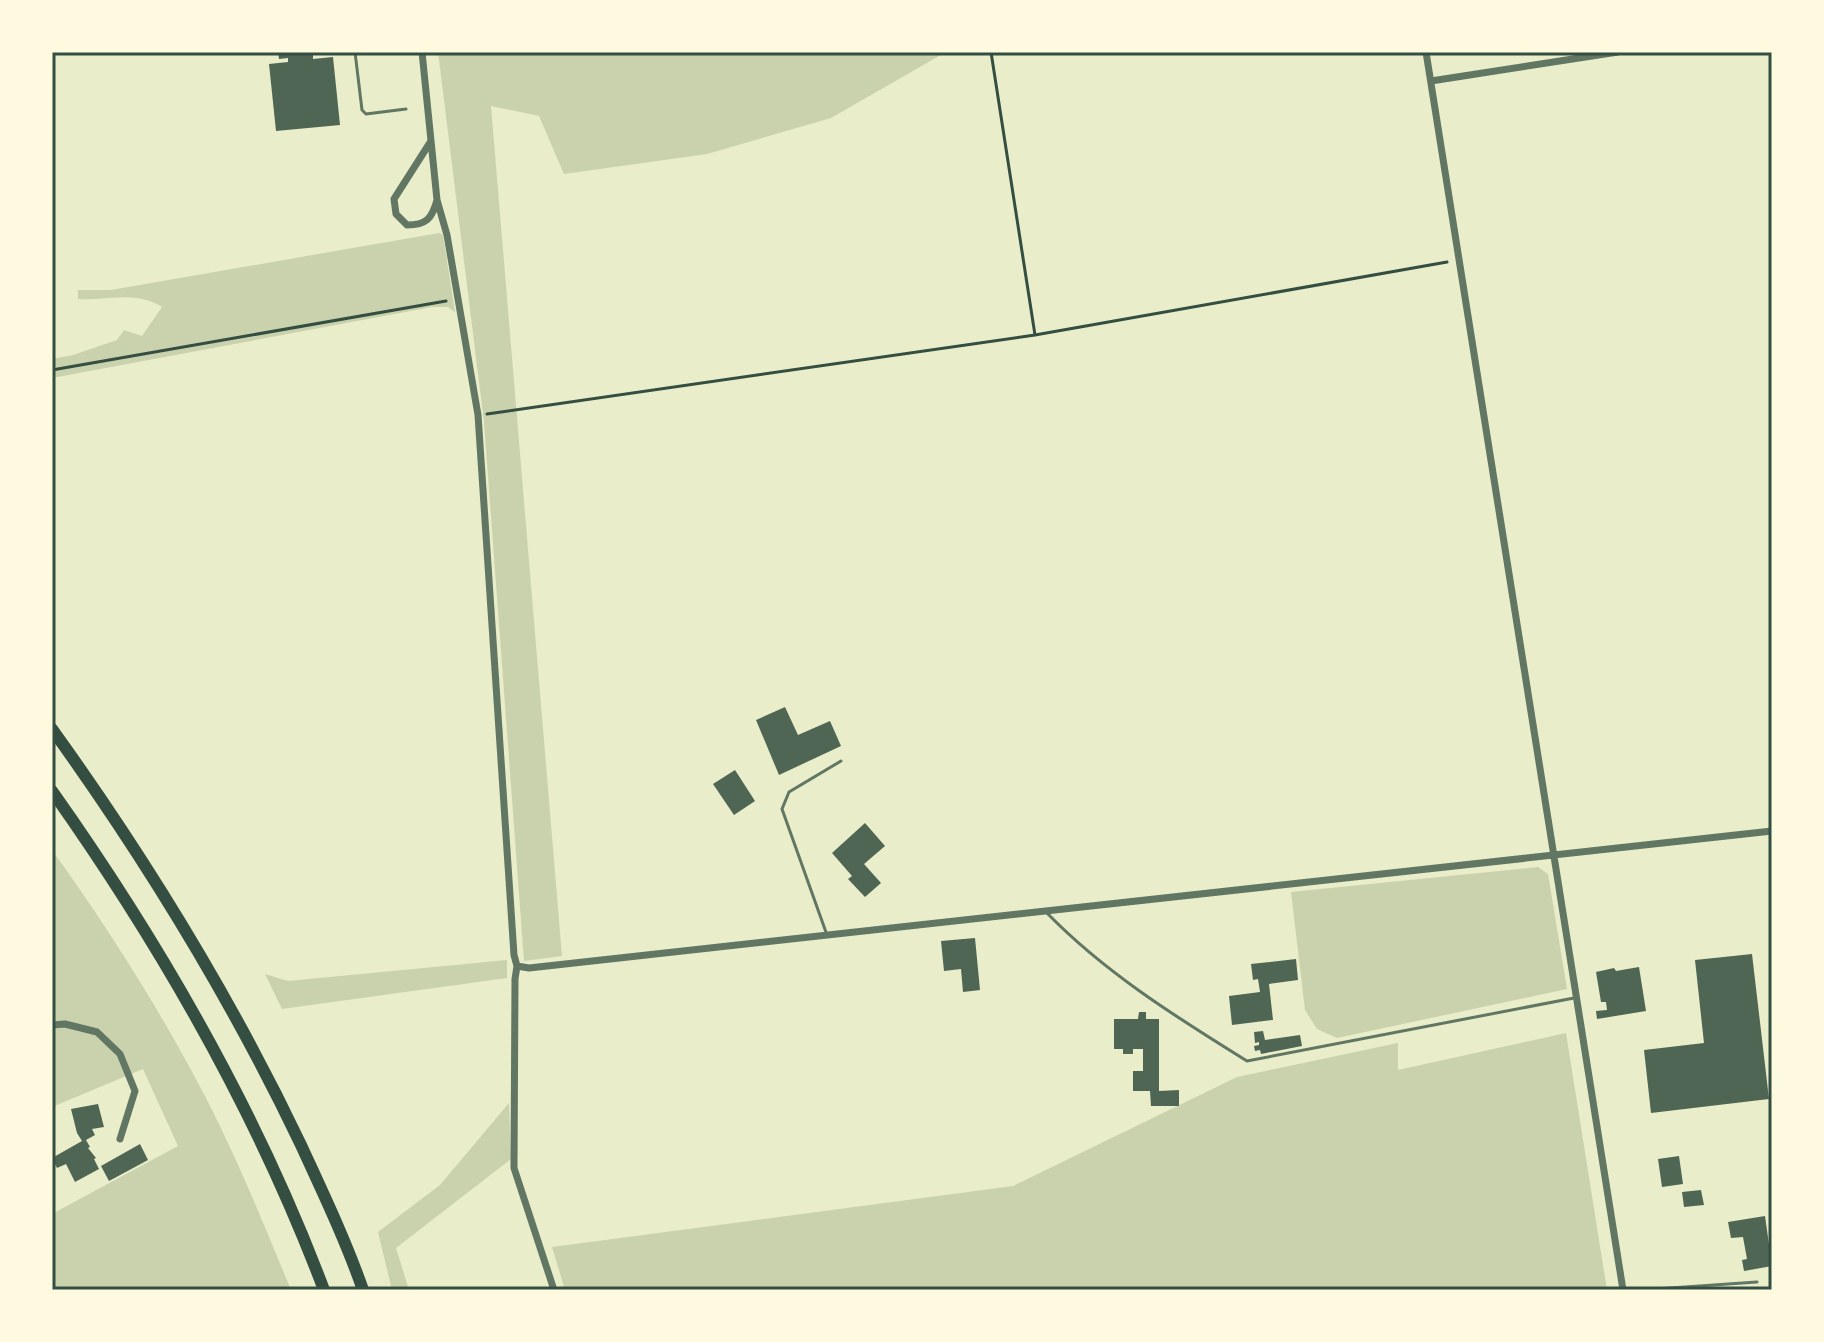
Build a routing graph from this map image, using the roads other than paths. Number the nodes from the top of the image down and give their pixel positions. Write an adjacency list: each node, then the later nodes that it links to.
1 (355, 52): 6 (lane)
2 (422, 52): 7 (street)
3 (1426, 52): 5 (street)
4 (1618, 52): 5 (street)
5 (1431, 81): 13 (street)
6 (406, 109)
7 (431, 141): 8 (street); 8 (street)
8 (437, 200): 16 (street)
9 (52, 729): 22 (highway)
10 (841, 761): 15 (lane)
11 (52, 791): 21 (highway)
12 (1772, 831): 13 (street)
13 (1552, 854): 14 (street); 17 (street)
14 (1046, 912): 15 (street); 17 (lane)
15 (827, 936): 16 (street)
16 (517, 966): 23 (street)
17 (1576, 998): 24 (street)
18 (52, 1025): 19 (street)
19 (120, 1139)
20 (1757, 1282): 25 (lane)
21 (324, 1290)
22 (363, 1290)
23 (554, 1290)
24 (1623, 1290)
25 (1641, 1290)

